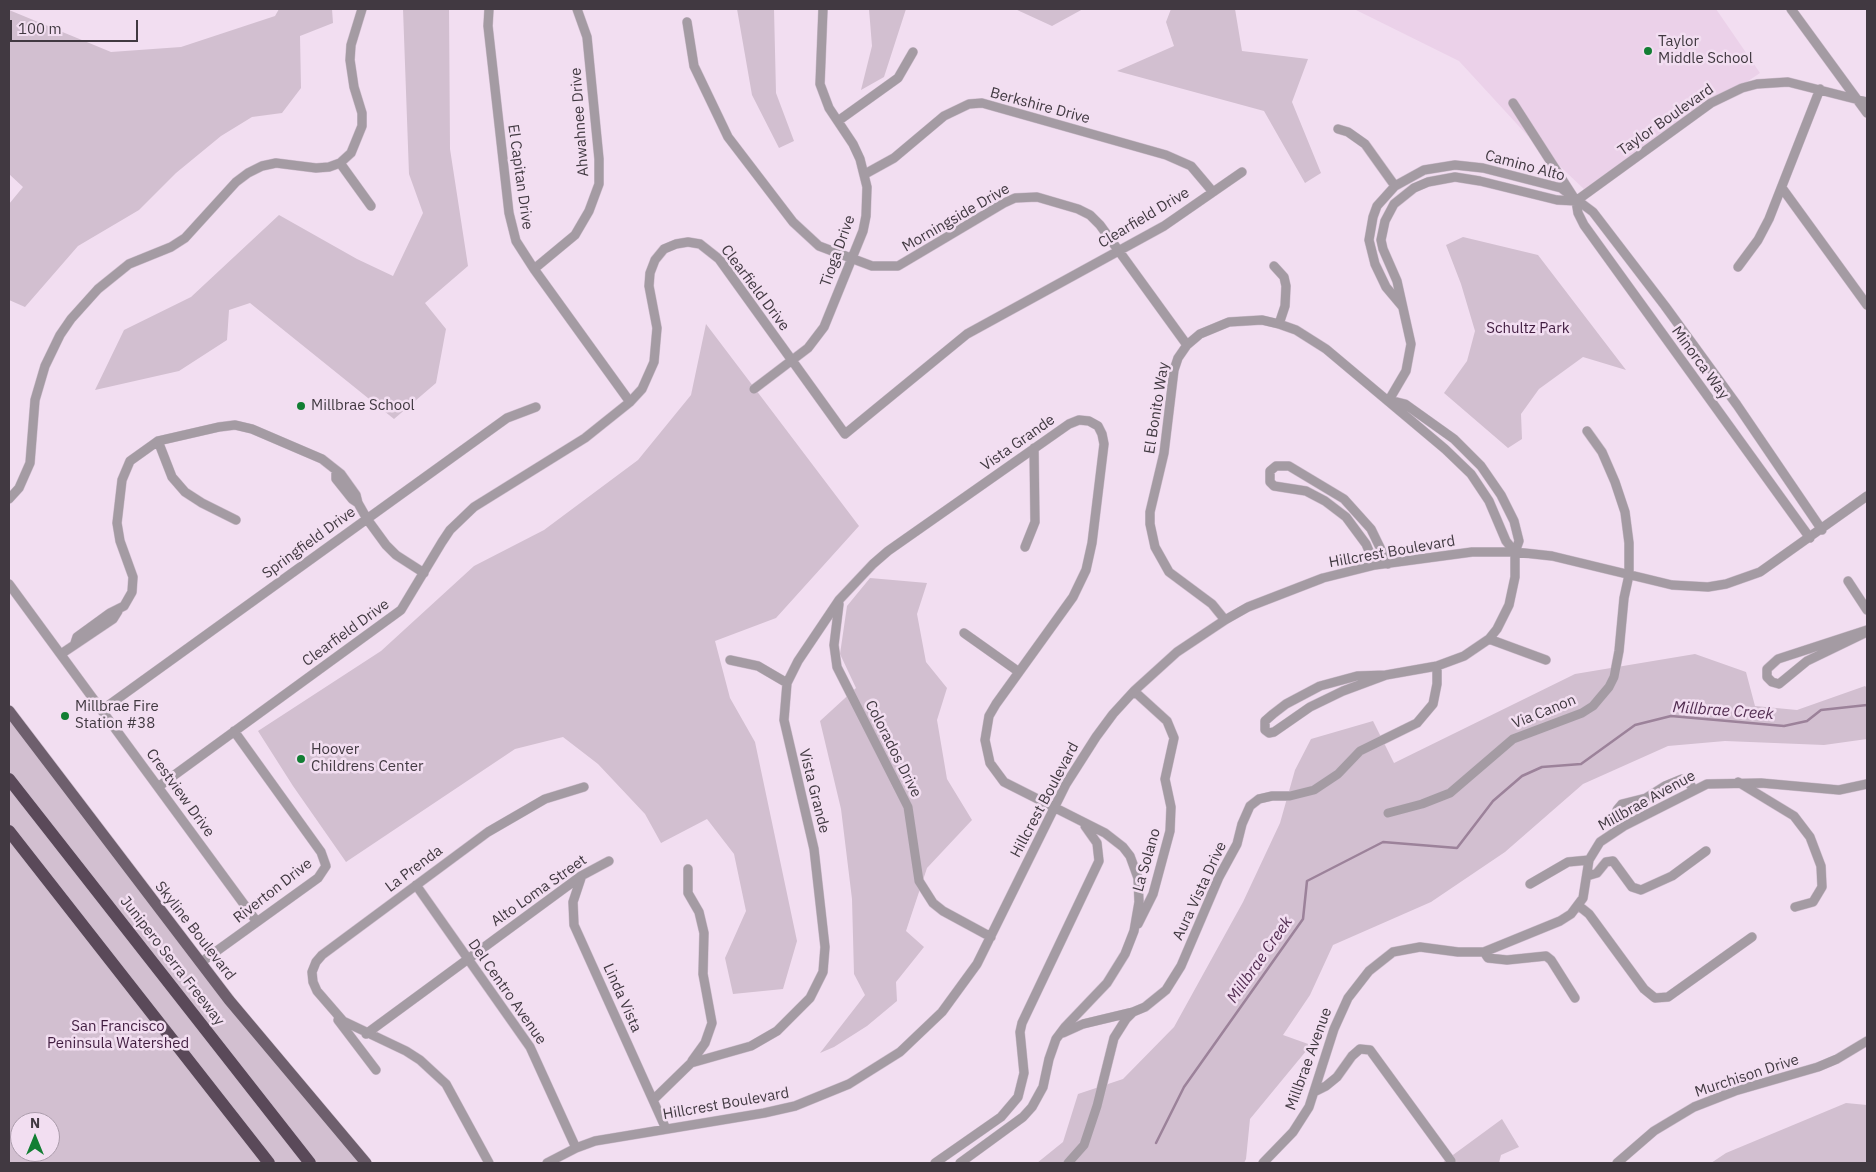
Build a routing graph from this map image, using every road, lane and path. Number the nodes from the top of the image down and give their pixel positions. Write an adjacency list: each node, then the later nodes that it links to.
1 (362, 9): 14 (street)
2 (489, 9): 26 (street, El Capitan Drive)
3 (577, 9): 26 (street, Ahwahnee Drive)
4 (823, 9): 12 (street, Tioga Drive)
5 (1792, 9): 9 (street)
6 (687, 22): 23 (street, Morningside Drive)
7 (913, 52): 12 (street)
8 (1820, 90): 9 (street, Taylor Boulevard); 18 (street); 20 (street, Taylor Boulevard)
9 (1863, 102): 11 (street)
10 (1512, 103): 20 (street, Minorca Way)
11 (1867, 113)
12 (838, 121): 16 (street, Tioga Drive)
13 (1338, 129): 17 (street)
14 (340, 163): 21 (street); 40 (street)
15 (1242, 172): 19 (street, Clearfield Drive)
16 (865, 174): 19 (street, Berkshire Drive); 23 (street, Tioga Drive)
17 (1395, 186): 20 (street, Camino Alto); 28 (street, Camino Alto)
18 (1782, 188): 25 (street); 27 (street)
19 (1213, 192): 22 (street, Clearfield Drive)
20 (1576, 201): 28 (street, Camino Alto); 43 (street, Minorca Way); 44 (street, Minorca Way)
21 (370, 206)
22 (1119, 251): 23 (street, Morningside Drive); 30 (street, Morningside Drive); 31 (street, Clearfield Drive)
23 (851, 259): 31 (street, Tioga Drive)
24 (1274, 266): 29 (street)
25 (1738, 267)
26 (534, 270): 34 (street, El Capitan Drive)
27 (1867, 305)
28 (1402, 306): 33 (street, Camino Alto)
29 (1279, 324): 30 (street, El Bonito Way); 33 (street, El Bonito Way)
30 (1187, 345): 55 (street, El Bonito Way)
31 (792, 360): 32 (street, Tioga Drive); 34 (street, Clearfield Drive)
32 (754, 390)
33 (1389, 400): 46 (street, El Bonito Way); 46 (street, El Bonito Way)
34 (630, 402): 49 (street, Clearfield Drive)
35 (536, 407): 41 (street, Springfield Drive)
36 (1587, 431): 50 (street, Via Canon)
37 (158, 441): 41 (street); 42 (street); 59 (street)
38 (1034, 448): 45 (street); 53 (street, Vista Grande); 63 (street, Vista Grande)
39 (1867, 496): 43 (street, Hillcrest Boulevard)
40 (9, 499)
41 (367, 518): 49 (street); 67 (street, Springfield Drive)
42 (236, 520)
43 (1822, 530): 44 (street, Hillcrest Boulevard)
44 (1810, 538): 50 (street, Hillcrest Boulevard)
45 (1025, 547)
46 (1515, 552): 47 (street, Hillcrest Boulevard); 50 (street, Hillcrest Boulevard); 58 (street, El Bonito Way)
47 (1388, 564): 48 (street, Hillcrest Boulevard); 48 (street)
48 (1375, 565): 55 (street, Hillcrest Boulevard)
49 (424, 573): 69 (street, Clearfield Drive)
50 (1629, 575): 77 (street, Via Canon)
51 (1848, 581): 54 (street)
52 (9, 584): 59 (street, Crestview Drive)
53 (839, 600): 65 (street, Vista Grande); 93 (street, Colorados Drive)
54 (1867, 610)
55 (1225, 620): 66 (street, Hillcrest Boulevard)
56 (1867, 631): 56 (street)
57 (964, 633): 63 (street)
58 (1489, 638): 61 (street); 62 (street, El Bonito Way)
59 (61, 654): 67 (street, Crestview Drive)
60 (730, 660): 65 (street)
61 (1546, 660)
62 (1437, 666): 64 (street, El Bonito Way); 100 (street, Aura Vista Drive)
63 (1019, 672): 76 (street, Vista Grande)
64 (1386, 676): 64 (street, El Bonito Way)
65 (787, 683): 104 (street, Vista Grande)
66 (1134, 691): 76 (street, Hillcrest Boulevard); 92 (street, La Solano)
67 (102, 710): 73 (street, Crestview Drive)
68 (9, 711): 97 (main road, Skyline Boulevard)
69 (234, 731): 73 (street, Clearfield Drive); 91 (street, Riverton Drive)
70 (9, 779): 112 (highway, Junipero Serra Freeway)
71 (1738, 782): 72 (street, Millbrae Avenue); 75 (street, Millbrae Avenue); 90 (street)
72 (1867, 784)
73 (158, 787): 91 (street, Crestview Drive)
74 (584, 787): 88 (street, La Prenda)
75 (1693, 789): 79 (street, Millbrae Avenue); 79 (street)
76 (1054, 808): 78 (street, Vista Grande); 93 (street, Hillcrest Boulevard)
77 (1388, 813)
78 (1084, 824): 92 (street); 116 (street, Vista Grande)
79 (1624, 826): 82 (street, Millbrae Avenue)
80 (9, 831): 111 (highway)
81 (1706, 851): 86 (street)
82 (1589, 860): 86 (street, Millbrae Avenue); 87 (street)
83 (609, 861): 85 (street, Alto Loma Street)
84 (688, 869): 104 (street)
85 (581, 876): 96 (street, Alto Loma Street); 107 (street, Linda Vista)
86 (1587, 876): 89 (street, Millbrae Avenue)
87 (1530, 884)
88 (416, 885): 96 (street, Del Centro Avenue); 99 (street, La Prenda)
89 (1579, 906): 94 (street); 95 (street, Millbrae Avenue)
90 (1795, 907)
91 (257, 922): 97 (street, Riverton Drive)
92 (1134, 931): 102 (street)
93 (991, 936): 108 (street, Hillcrest Boulevard)
94 (1752, 936)
95 (1484, 952): 98 (street); 106 (street, Millbrae Avenue)
96 (468, 959): 101 (street, Alto Loma Street); 109 (street, Del Centro Avenue)
97 (200, 964): 113 (main road, Skyline Boulevard)
98 (1575, 998)
99 (331, 1009): 101 (street, La Prenda); 105 (street, La Prenda)
100 (1133, 1012): 102 (street); 118 (street)
101 (366, 1034): 114 (street, La Prenda)
102 (1056, 1039): 117 (street)
103 (1867, 1042): 120 (street, Murchison Drive)
104 (691, 1063): 107 (street, Vista Grande)
105 (376, 1070)
106 (1314, 1092): 110 (street); 119 (street, Millbrae Avenue)
107 (653, 1100): 108 (street, Linda Vista)
108 (666, 1128): 109 (street, Hillcrest Boulevard)
109 (576, 1148): 115 (street, Hillcrest Boulevard)
110 (1451, 1160)
111 (269, 1163)
112 (310, 1163)
113 (366, 1163)
114 (489, 1163)
115 (547, 1163)
116 (934, 1163)
117 (960, 1163)
118 (1068, 1163)
119 (1263, 1163)
120 (1617, 1163)

